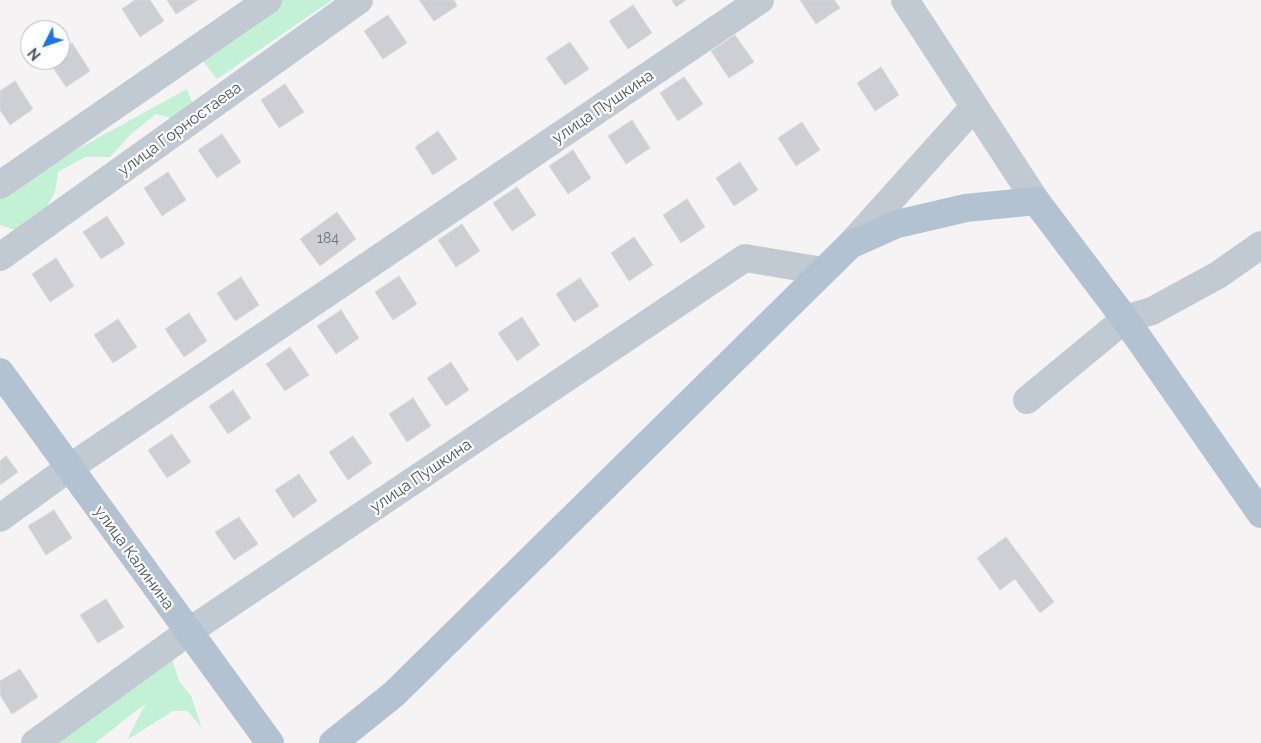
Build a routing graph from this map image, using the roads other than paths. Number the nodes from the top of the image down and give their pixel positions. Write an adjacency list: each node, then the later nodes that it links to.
1 (268, 0): 6 (street)
2 (359, 0): 10 (street, улица Горностаева)
3 (760, 0): 15 (street, улица Пушкина)
4 (904, 0): 5 (street)
5 (974, 107): 7 (street); 8 (street)
6 (0, 185)
7 (1036, 201): 8 (main road); 12 (main road)
8 (850, 245): 11 (main road)
9 (1261, 245): 12 (street)
10 (0, 257)
11 (823, 271): 18 (street, улица Пушкина); 21 (main road)
12 (1125, 319): 14 (street); 16 (main road)
13 (0, 372): 15 (main road, улица Калинина)
14 (1027, 400)
15 (70, 468): 17 (street, улица Пушкина); 18 (main road, улица Калинина)
16 (1261, 514)
17 (0, 518)
18 (188, 632): 19 (street, улица Пушкина); 20 (main road, улица Калинина)
19 (35, 743)
20 (270, 743)
21 (333, 743)

